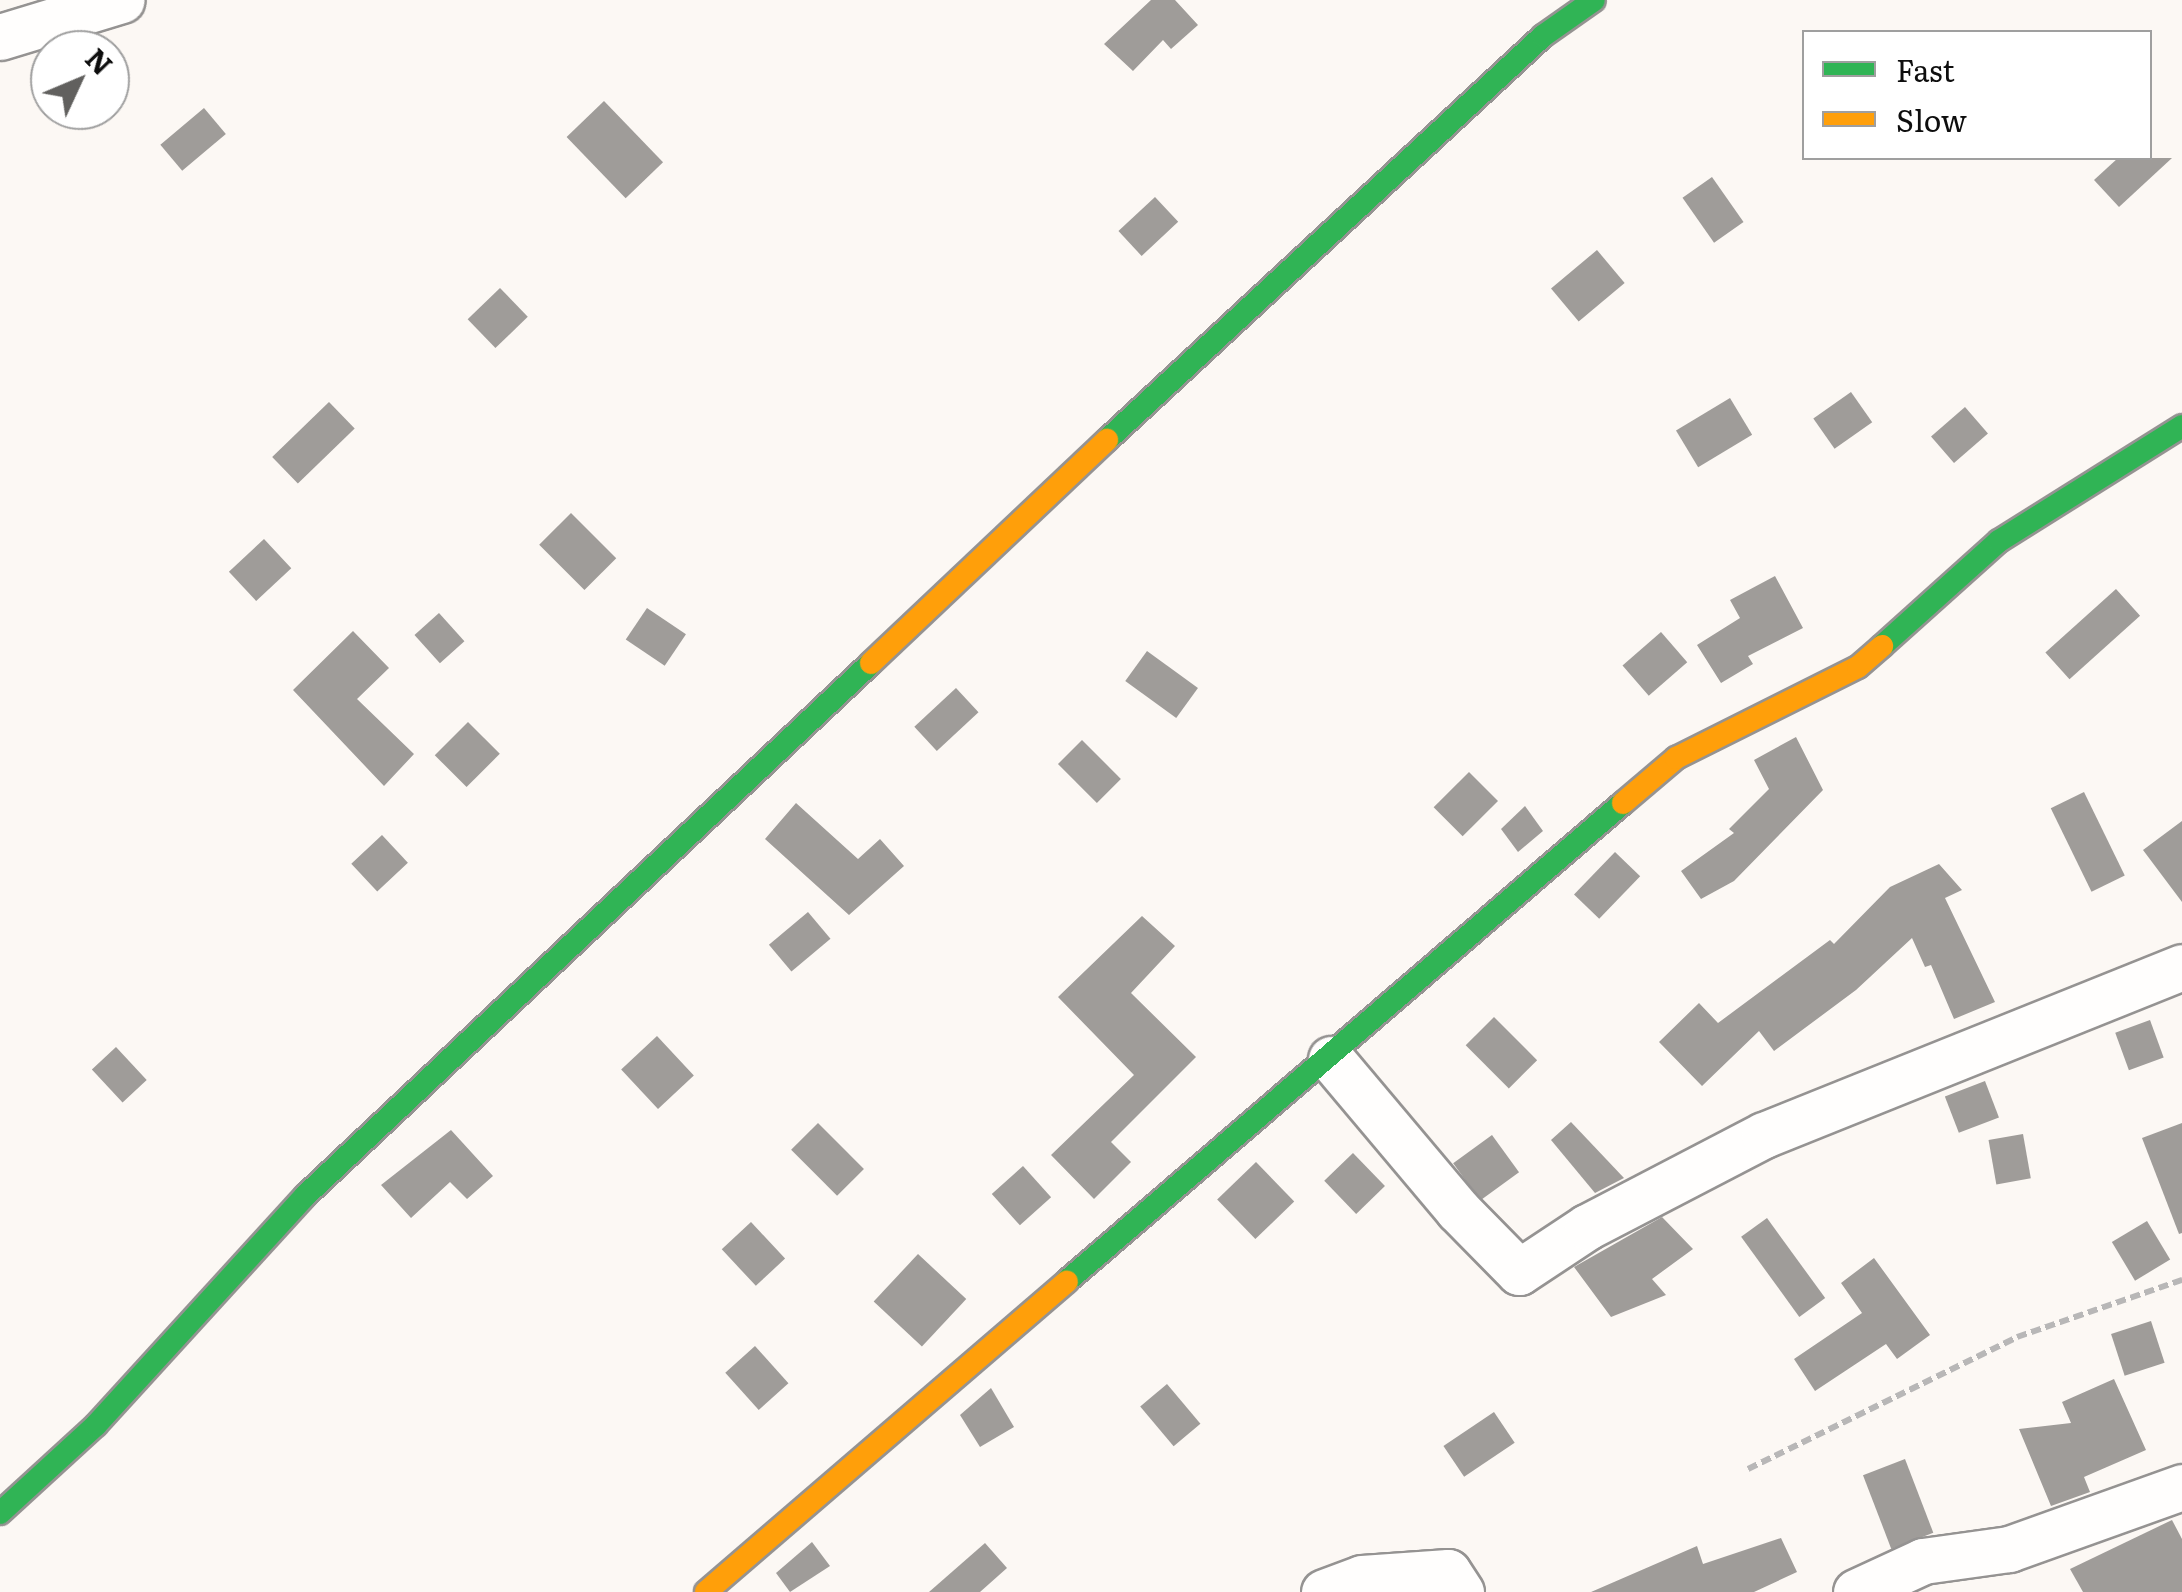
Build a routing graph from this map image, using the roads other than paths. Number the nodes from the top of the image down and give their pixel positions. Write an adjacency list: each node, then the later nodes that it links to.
1 (122, 0): 3 (street)
2 (1594, 0): 8 (street)
3 (0, 37)
4 (2182, 426): 6 (street)
5 (2182, 967): 6 (street)
6 (1331, 1059): 10 (street)
7 (2182, 1487): 12 (street)
8 (0, 1513)
9 (1455, 1585): 11 (street)
10 (706, 1592)
11 (1324, 1592)
12 (1856, 1592)

